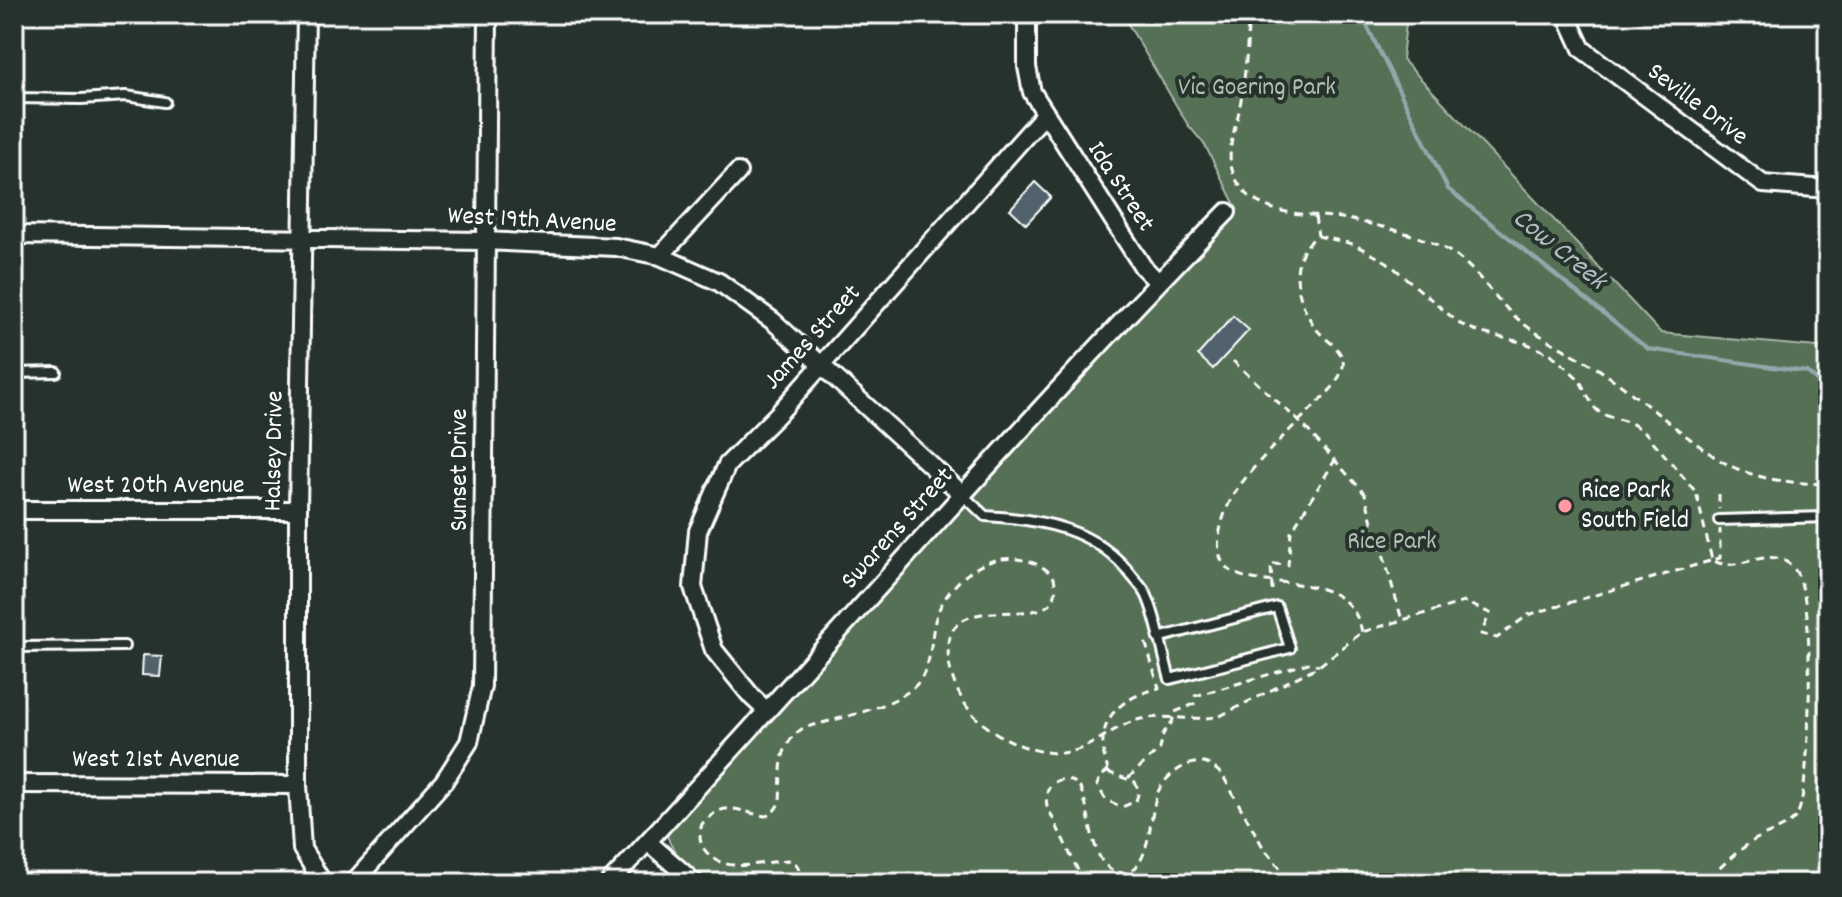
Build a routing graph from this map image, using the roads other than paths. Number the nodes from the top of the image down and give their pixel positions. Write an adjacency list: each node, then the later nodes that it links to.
1 (306, 14): 12 (street, Halsey Drive)
2 (488, 14): 13 (street, Sunset Drive)
3 (1027, 14): 7 (street)
4 (1566, 14): 9 (street, Seville Drive)
5 (14, 98): 6 (lane)
6 (165, 102)
7 (1044, 115): 15 (street, Ida Street); 16 (street, James Street)
8 (738, 172): 14 (street)
9 (1828, 189)
10 (1227, 212): 15 (street, Swarens Street)
11 (14, 235): 12 (street, West 19th Avenue)
12 (302, 239): 13 (street, West 19th Avenue); 21 (street, Halsey Drive)
13 (484, 241): 14 (street, West 19th Avenue); 32 (street, Sunset Drive)
14 (660, 256): 16 (street, West 19th Avenue)
15 (1158, 282): 19 (street, Swarens Street)
16 (822, 365): 19 (street, West 19th Avenue); 27 (street, James Street)
17 (56, 372): 18 (lane)
18 (14, 373)
19 (962, 494): 24 (lane); 27 (street, Swarens Street)
20 (14, 510): 21 (street, West 20th Avenue)
21 (298, 510): 29 (street, Halsey Drive)
22 (1828, 517): 23 (lane)
23 (1719, 520)
24 (1158, 638): 24 (lane)
25 (124, 646): 26 (lane)
26 (14, 647)
27 (766, 710): 30 (street, Swarens Street)
28 (14, 784): 29 (street, West 21st Avenue)
29 (298, 785): 31 (street, Halsey Drive)
30 (648, 842): 33 (street, Swarens Street); 34 (street)
31 (323, 883)
32 (353, 883)
33 (609, 883)
34 (695, 883)

